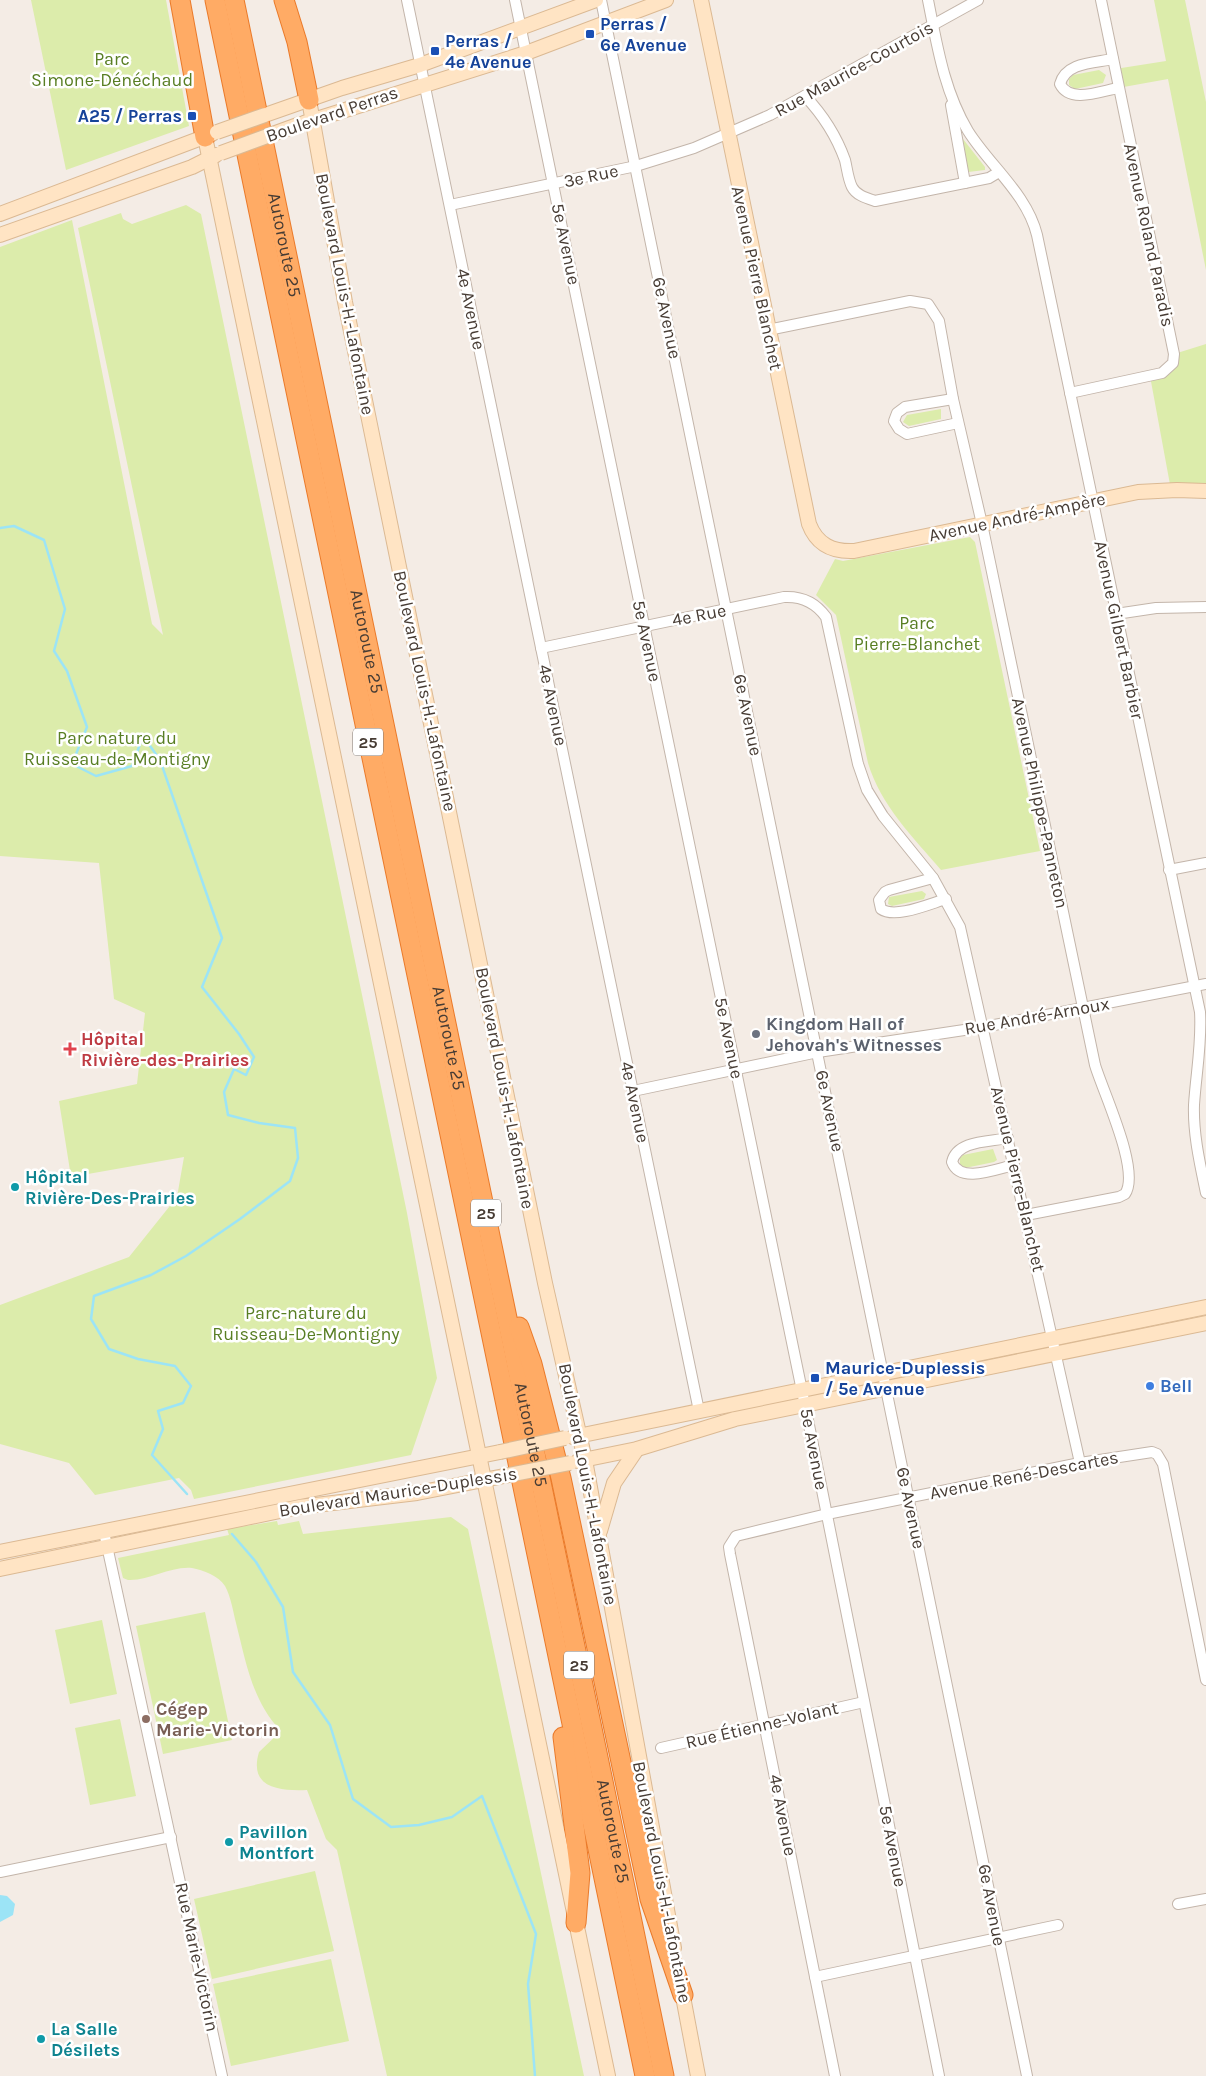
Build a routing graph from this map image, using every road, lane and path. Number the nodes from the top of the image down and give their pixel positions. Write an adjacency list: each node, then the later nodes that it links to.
1 (180, 0): 26 (highway)
2 (215, 0): 89 (highway, Autoroute 25 / 25)
3 (234, 0): 65 (highway, Autoroute 25 / 25)
4 (284, 0): 24 (highway)
5 (407, 0): 19 (street, 4e Avenue)
6 (515, 0): 16 (street, 5e Avenue)
7 (596, 0): 16 (main road, Boulevard Perras)
8 (601, 0): 14 (street, 6e Avenue)
9 (666, 0): 14 (main road, Boulevard Perras)
10 (701, 0): 27 (main road, Avenue Pierre Blanchet)
11 (928, 0): 15 (street, Avenue Gilbert Barbier)
12 (978, 0): 15 (street, Rue Maurice-Courtois)
13 (1101, 0): 18 (street, Avenue Roland Paradis)
14 (606, 23): 17 (main road, Boulevard Perras); 29 (street, 6e Avenue)
15 (933, 26): 22 (street, Avenue Gilbert Barbier); 23 (street, Rue Maurice-Courtois)
16 (520, 28): 17 (street, 5e Avenue); 19 (main road, Boulevard Perras)
17 (526, 52): 20 (main road, Boulevard Perras); 32 (street, 5e Avenue)
18 (1113, 59): 21 (street, Avenue Roland Paradis); 21 (street)
19 (420, 65): 20 (street, 4e Avenue); 24 (main road, Boulevard Perras)
20 (425, 84): 25 (main road, Boulevard Perras); 33 (street, 4e Avenue)
21 (1118, 88): 37 (street, Avenue Roland Paradis)
22 (948, 92): 30 (street, Avenue Gilbert Barbier); 31 (street, Avenue Gilbert Barbier)
23 (805, 96): 27 (street, Rue Maurice-Courtois); 31 (street)
24 (304, 102): 25 (main road, Boulevard Louis-H.-Lafontaine); 26 (main road, Boulevard Perras, bridge)
25 (306, 122): 28 (main road, Boulevard Perras, bridge); 75 (main road, Boulevard Louis-H.-Lafontaine)
26 (211, 134): 28 (main road); 34 (main road, Boulevard Perras)
27 (728, 134): 29 (street, 3e Rue); 36 (main road, Avenue Pierre Blanchet)
28 (215, 156): 35 (main road, Boulevard Perras); 77 (main road)
29 (636, 166): 32 (street, 3e Rue); 46 (street, 6e Avenue)
30 (999, 172): 31 (street); 37 (street, Avenue Gilbert Barbier)
31 (965, 183)
32 (553, 184): 33 (street, 3e Rue); 48 (street, 5e Avenue)
33 (450, 205): 49 (street, 4e Avenue)
34 (0, 214)
35 (0, 235)
36 (768, 330): 38 (street, Avenue Philippe-Panneton); 43 (main road, Avenue Pierre Blanchet)
37 (1070, 392): 41 (street, Avenue Gilbert Barbier)
38 (953, 399): 39 (street, Avenue Philippe-Panneton); 39 (street)
39 (958, 423): 42 (street, Avenue Philippe-Panneton)
40 (1206, 491): 41 (main road, Avenue André-Ampère)
41 (1092, 502): 42 (main road, Avenue André-Ampère); 47 (street, Avenue Gilbert Barbier)
42 (982, 524): 43 (main road, Avenue André-Ampère); 56 (street, Avenue Philippe-Panneton)
43 (830, 548)
44 (799, 598): 46 (street, 4e Rue); 52 (street, Avenue Pierre-Blanchet)
45 (1206, 607): 47 (street)
46 (727, 610): 48 (street, 4e Rue); 58 (street, 6e Avenue)
47 (1116, 614): 51 (street, Avenue Gilbert Barbier)
48 (644, 626): 49 (street, 4e Rue); 59 (street, 5e Avenue)
49 (541, 648): 60 (street, 4e Avenue)
50 (1206, 863): 51 (street)
51 (1169, 870): 55 (street, Avenue Gilbert Barbier)
52 (933, 878): 53 (street, Avenue Pierre-Blanchet); 53 (street)
53 (946, 898): 57 (street, Avenue Pierre-Blanchet)
54 (1206, 984): 55 (street, Rue André-Arnoux)
55 (1194, 986): 56 (street, Rue André-Arnoux); 63 (street, Avenue Gilbert Barbier)
56 (1084, 1008): 57 (street, Rue André-Arnoux); 64 (street, Avenue Philippe-Panneton)
57 (984, 1027): 58 (street, Rue André-Arnoux); 61 (street, Avenue Pierre-Blanchet)
58 (818, 1052): 59 (street, Rue André-Arnoux); 70 (street, 6e Avenue)
59 (735, 1069): 60 (street, Rue André-Arnoux); 72 (street, 5e Avenue)
60 (633, 1091): 74 (street, 4e Avenue)
61 (1008, 1138): 62 (street, Avenue Pierre-Blanchet); 62 (street)
62 (1014, 1165): 64 (street, Avenue Pierre-Blanchet)
63 (1206, 1193)
64 (1026, 1215): 68 (street, Avenue Pierre-Blanchet)
65 (494, 1253): 103 (highway); 107 (highway, Autoroute 25 / 25)
66 (1206, 1307): 68 (main road, Boulevard Maurice-Duplessis)
67 (1206, 1323): 69 (main road, Boulevard Maurice-Duplessis)
68 (1053, 1338): 69 (street, Avenue Pierre-Blanchet); 70 (main road, Boulevard Maurice-Duplessis)
69 (1057, 1353): 71 (main road, Boulevard Maurice-Duplessis); 79 (street, Avenue Pierre-Blanchet)
70 (884, 1373): 71 (street, 6e Avenue); 72 (main road, Boulevard Maurice-Duplessis)
71 (886, 1388): 73 (main road, Boulevard Maurice-Duplessis); 81 (street, 6e Avenue)
72 (801, 1389): 73 (street, 5e Avenue); 74 (main road, Boulevard Maurice-Duplessis)
73 (805, 1405): 76 (main road, Boulevard Maurice-Duplessis); 82 (street, 5e Avenue)
74 (698, 1411): 75 (main road, Boulevard Maurice-Duplessis)
75 (580, 1435): 77 (main road, Boulevard Maurice-Duplessis, bridge); 78 (main road, Boulevard Louis-H.-Lafontaine)
76 (638, 1449): 78 (main road, Boulevard Maurice-Duplessis); 84 (main road)
77 (479, 1456): 80 (main road); 83 (main road, Boulevard Maurice-Duplessis)
78 (585, 1460): 80 (main road, Boulevard Maurice-Duplessis, bridge); 84 (main road, Boulevard Louis-H.-Lafontaine)
79 (1080, 1463): 81 (street, Avenue René-Descartes); 90 (street, Avenue René-Descartes)
80 (484, 1480): 85 (main road, Boulevard Maurice-Duplessis); 98 (main road)
81 (909, 1498): 82 (street, Avenue René-Descartes); 100 (street, 6e Avenue)
82 (827, 1514): 87 (street, Avenue René-Descartes); 91 (street, 5e Avenue)
83 (104, 1532): 85 (street, Rue Marie-Victorin); 86 (main road, Boulevard Maurice-Duplessis)
84 (599, 1535): 103 (main road, Boulevard Louis-H.-Lafontaine)
85 (107, 1547): 88 (main road, Boulevard Maurice-Duplessis); 94 (street, Rue Marie-Victorin)
86 (0, 1552)
87 (730, 1554): 92 (street, 4e Avenue)
88 (0, 1569)
89 (555, 1644): 98 (highway); 106 (highway, Autoroute 25 / 25)
90 (1206, 1680)
91 (864, 1702): 92 (street, Rue Étienne-Volant); 101 (street, 5e Avenue)
92 (764, 1725): 93 (street, Rue Étienne-Volant); 102 (street, 4e Avenue)
93 (661, 1748)
94 (171, 1837): 95 (street); 104 (street, Rue Marie-Victorin)
95 (0, 1872)
96 (1206, 1899): 97 (street)
97 (1178, 1904)
98 (576, 1923): 105 (main road)
99 (1058, 1926): 100 (street)
100 (998, 1938): 101 (street); 111 (street, 6e Avenue)
101 (915, 1956): 102 (street); 110 (street, 5e Avenue)
102 (815, 1977): 109 (street, 4e Avenue)
103 (683, 1995): 108 (main road, Boulevard Louis-H.-Lafontaine)
104 (222, 2076)
105 (608, 2076)
106 (645, 2076)
107 (664, 2076)
108 (698, 2076)
109 (835, 2076)
110 (940, 2076)
111 (1027, 2076)

